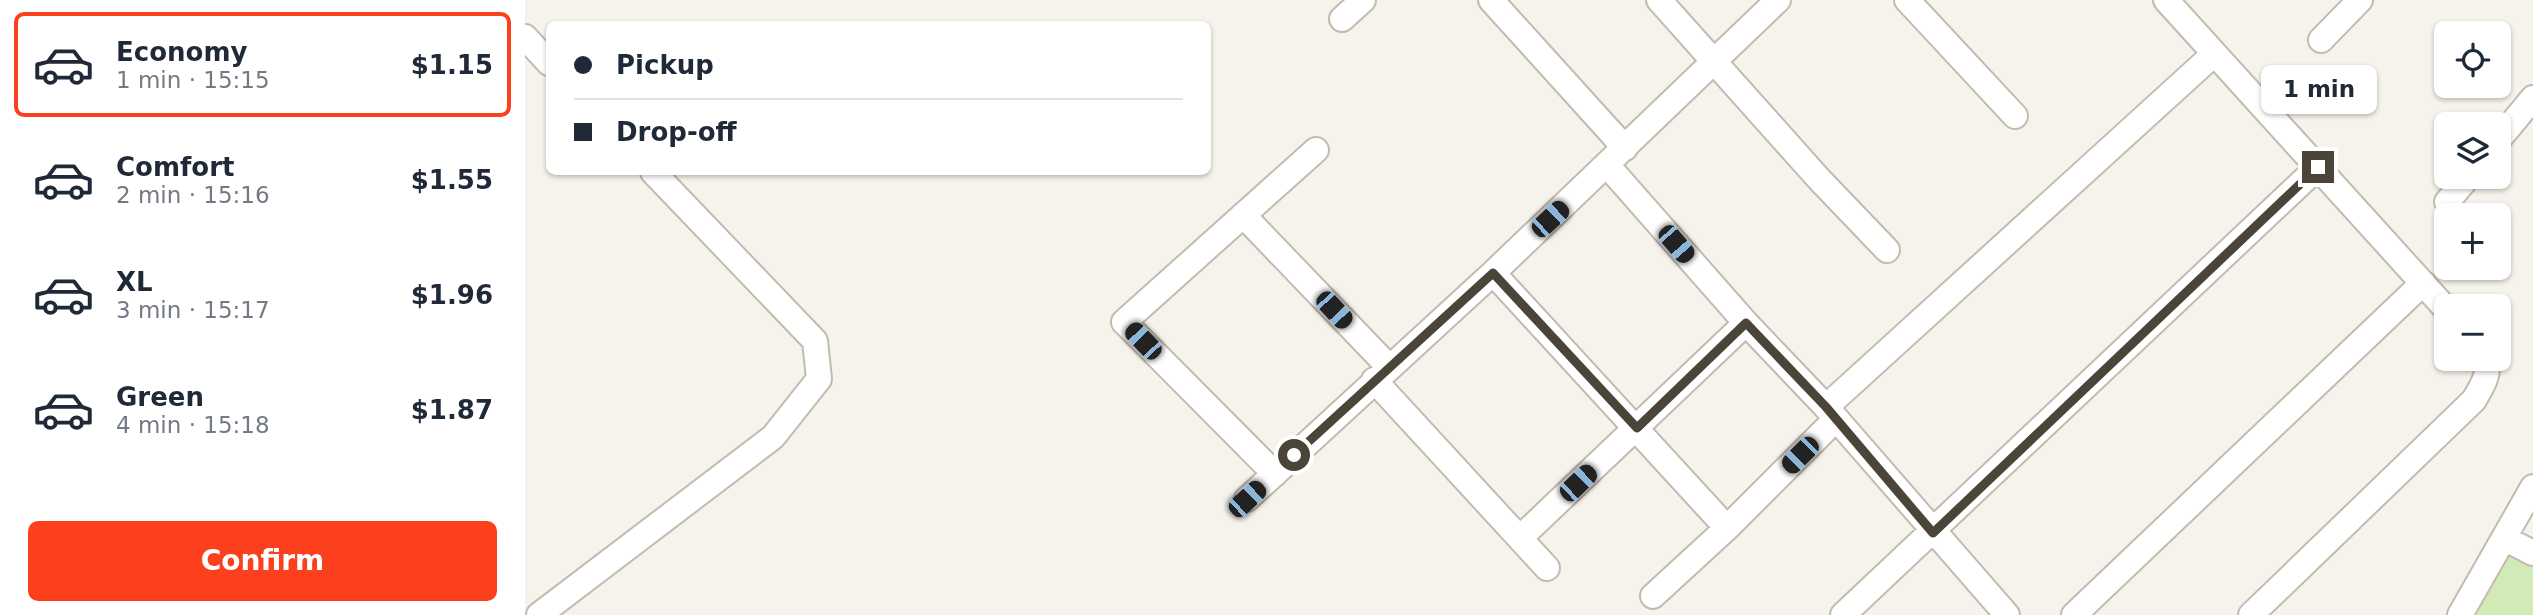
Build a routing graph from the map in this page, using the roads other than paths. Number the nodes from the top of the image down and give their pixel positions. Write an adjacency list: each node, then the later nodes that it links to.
1 (1363, 0): 8 (street)
2 (1490, 0): 17 (street)
3 (1660, 0): 13 (street)
4 (1778, 0): 13 (street)
5 (1907, 0): 15 (street)
6 (2166, 0): 11 (street)
7 (2360, 0): 10 (street)
8 (1342, 19)
9 (525, 37): 12 (street)
10 (2321, 40)
11 (2214, 54): 20 (street); 32 (street)
12 (546, 60)
13 (1714, 64): 17 (street); 25 (street)
14 (2533, 98): 16 (street)
15 (2015, 116)
16 (2511, 125)
17 (1625, 148): 19 (street)
18 (1316, 150): 24 (street)
19 (1607, 165): 26 (street); 29 (street)
20 (2318, 167): 27 (street); 38 (street)
21 (656, 175): 44 (street)
22 (2458, 189): 23 (street)
23 (2447, 202)
24 (1244, 215): 31 (street); 34 (street)
25 (1887, 250)
26 (1493, 273): 31 (street); 33 (street)
27 (2423, 284): 28 (street); 47 (street)
28 (2434, 296)
29 (1746, 323): 32 (street); 33 (street)
30 (2487, 371): 48 (street)
31 (1382, 374): 34 (street); 39 (street)
32 (1831, 413): 37 (street); 38 (street)
33 (1637, 428): 37 (street); 39 (street)
34 (1275, 474): 36 (street)
35 (2533, 487): 40 (street)
36 (1247, 499)
37 (1727, 528): 43 (street)
38 (1933, 533): 45 (street); 46 (street)
39 (1520, 538): 42 (street)
40 (2504, 538): 41 (street); 49 (street)
41 (2533, 553)
42 (1547, 568)
43 (1653, 596)
44 (539, 615)
45 (1843, 615)
46 (2007, 615)
47 (2074, 615)
48 (2251, 615)
49 (2460, 615)

